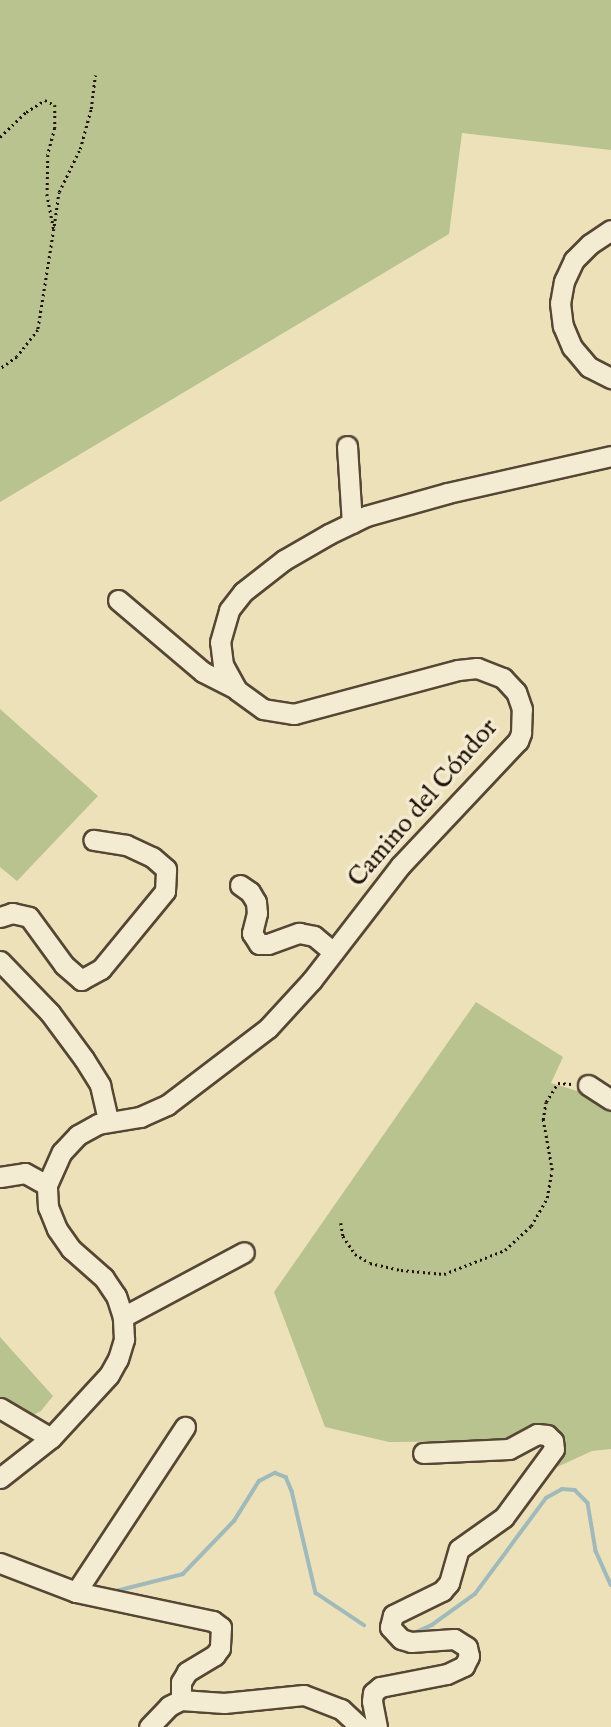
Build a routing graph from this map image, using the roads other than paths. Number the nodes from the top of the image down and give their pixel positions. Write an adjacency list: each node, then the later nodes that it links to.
1 (611, 230): 2 (street)
2 (611, 378)
3 (347, 446): 5 (street)
4 (610, 457): 5 (street)
5 (352, 523): 7 (street)
6 (117, 600): 7 (street, Camino del Cóndor)
7 (237, 690): 11 (street, Camino del Cóndor)
8 (93, 840): 10 (street)
9 (240, 885): 11 (street)
10 (0, 917)
11 (333, 952): 15 (street, Camino del Cóndor)
12 (0, 961): 15 (street)
13 (588, 1085): 14 (street)
14 (611, 1100)
15 (108, 1121): 17 (street, Camino del Cóndor)
16 (0, 1177): 17 (street)
17 (47, 1185): 19 (street)
18 (244, 1252): 19 (street)
19 (123, 1317): 22 (street)
20 (0, 1408): 22 (street)
21 (186, 1427): 26 (street)
22 (51, 1438): 24 (street)
23 (423, 1453): 30 (street)
24 (0, 1478)
25 (0, 1563): 26 (street)
26 (76, 1592): 27 (street)
27 (181, 1700): 28 (street); 29 (street)
28 (149, 1727)
29 (360, 1727)
30 (377, 1727)

